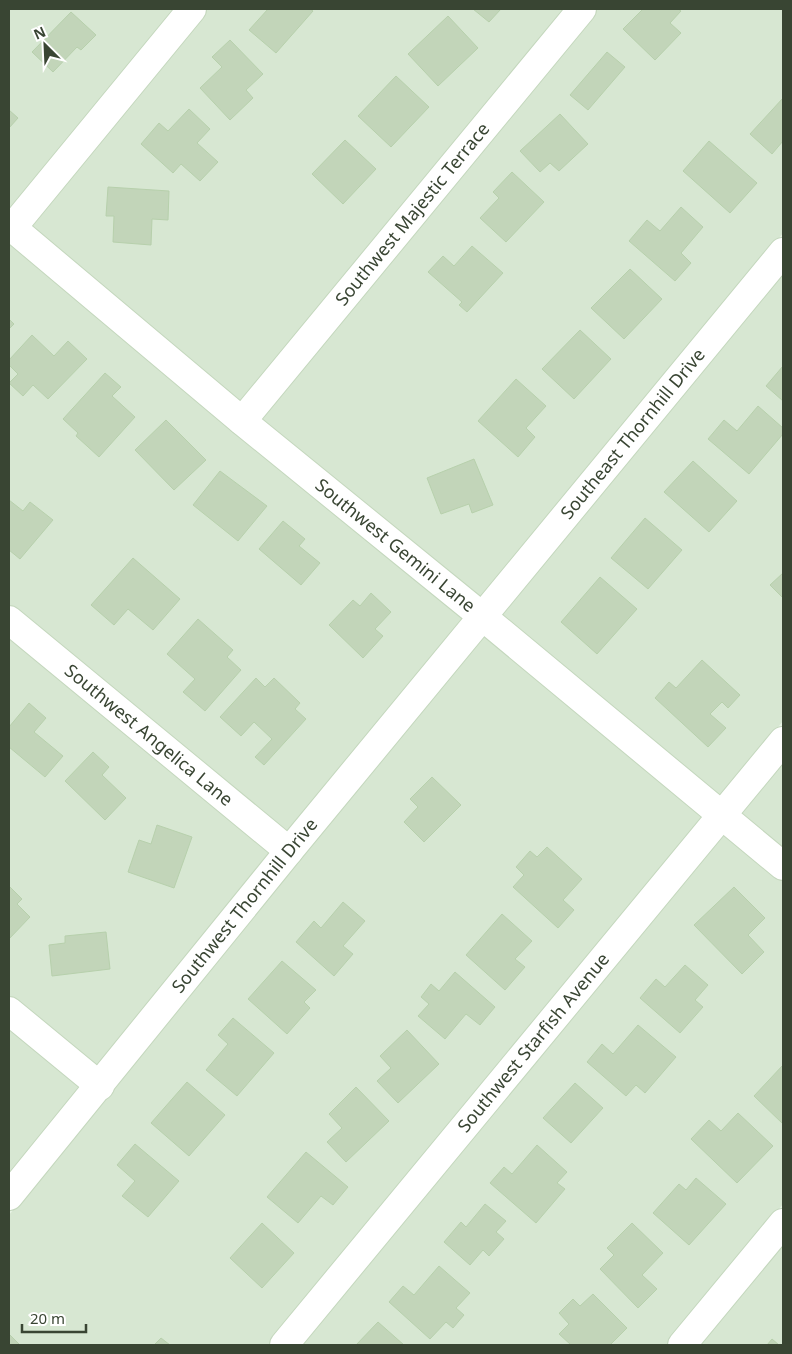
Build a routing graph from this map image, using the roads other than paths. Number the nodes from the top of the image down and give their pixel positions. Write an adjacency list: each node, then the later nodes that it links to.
1 (192, 9): 3 (street)
2 (582, 9): 5 (street, Southwest Majestic Terrace)
3 (10, 226): 5 (street, Southwest Gemini Lane)
4 (783, 252): 6 (street, Southeast Thornhill Drive)
5 (242, 421): 6 (street, Southwest Gemini Lane)
6 (483, 617): 9 (street, Southwest Gemini Lane); 10 (street, Southwest Thornhill Drive)
7 (9, 620): 10 (street, Southwest Angelica Lane)
8 (783, 740): 9 (street, Southwest Starfish Avenue)
9 (722, 815): 11 (street, Southwest Gemini Lane); 16 (street, Southwest Starfish Avenue)
10 (289, 852): 13 (street, Southwest Thornhill Drive)
11 (783, 866)
12 (9, 1011): 13 (street)
13 (100, 1086): 14 (street, Southwest Thornhill Drive)
14 (9, 1196)
15 (783, 1223): 17 (street)
16 (284, 1345)
17 (682, 1345)

